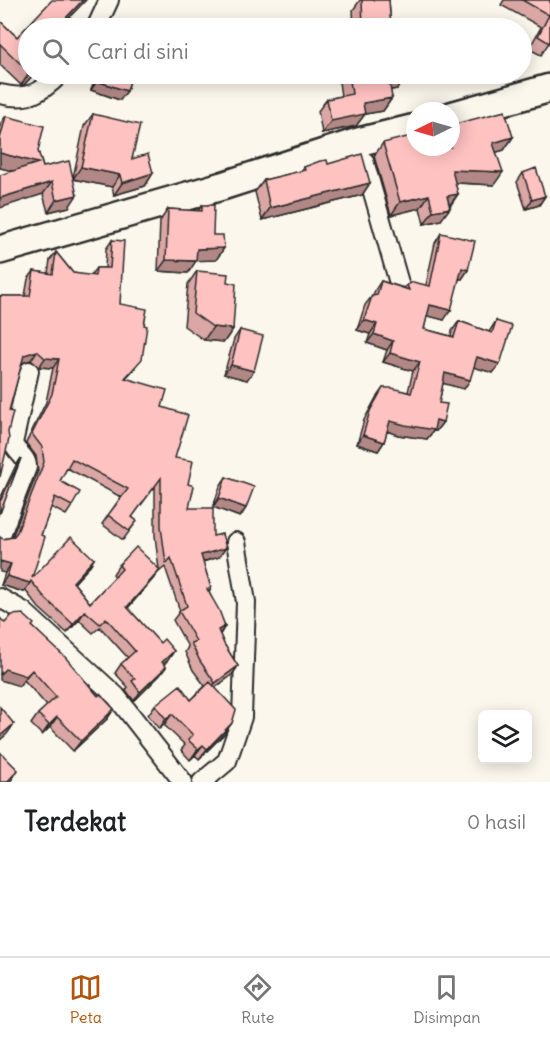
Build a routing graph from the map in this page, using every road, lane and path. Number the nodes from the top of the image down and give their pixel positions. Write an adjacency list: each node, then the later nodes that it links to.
1 (110, 0): 2 (street)
2 (101, 18)
3 (49, 84): 5 (street)
4 (550, 88): 6 (highway)
5 (0, 94)
6 (460, 113)
7 (406, 130): 8 (highway)
8 (358, 142): 9 (highway); 10 (street)
9 (0, 250)
10 (399, 283)
11 (28, 371): 12 (street)
12 (0, 537)
13 (236, 542): 16 (street)
14 (0, 598): 15 (street)
15 (183, 782)
16 (202, 782)

